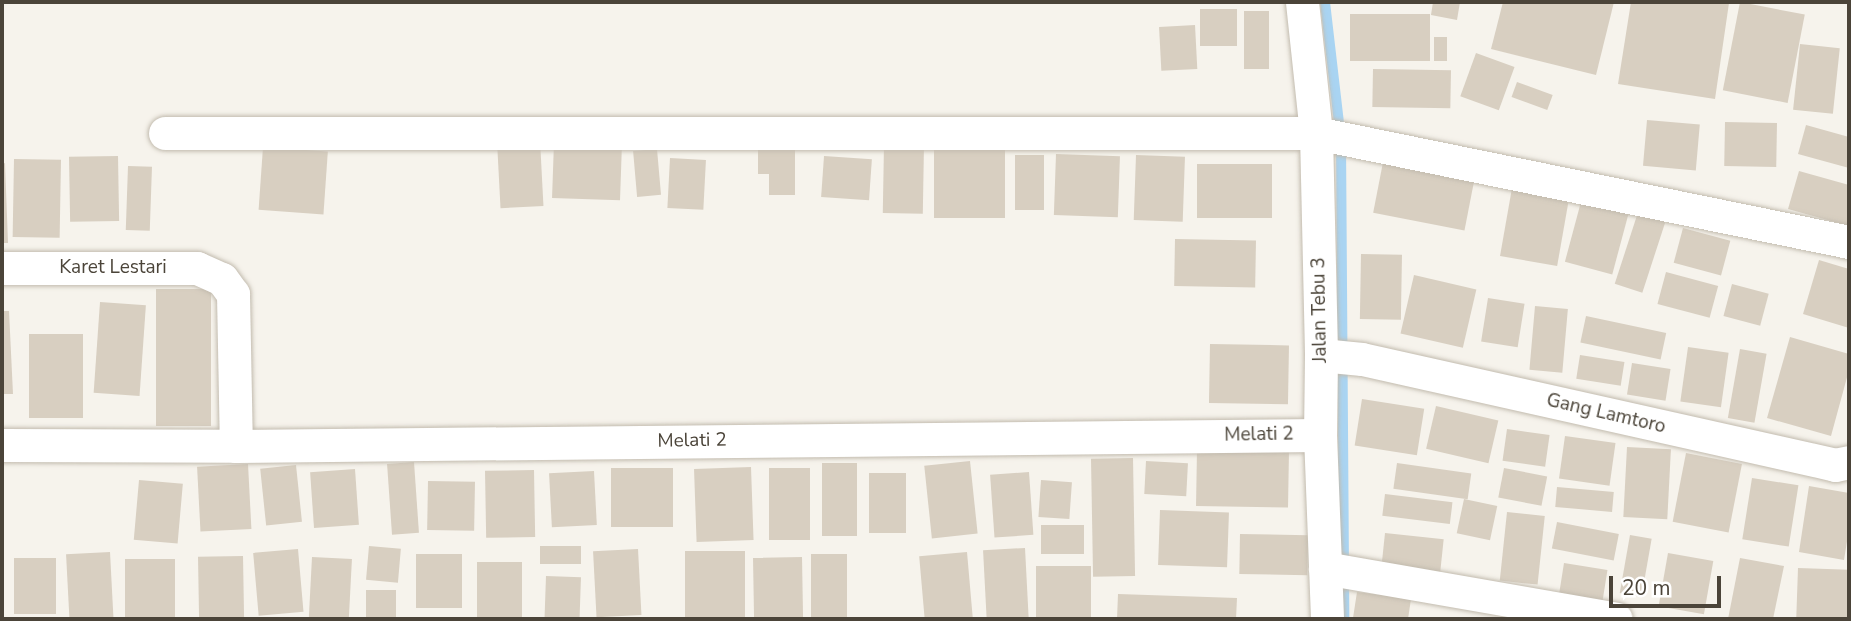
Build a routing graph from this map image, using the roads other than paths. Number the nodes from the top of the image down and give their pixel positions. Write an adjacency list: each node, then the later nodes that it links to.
1 (1302, 2): 3 (street, Jalan Tebu 3)
2 (165, 133): 3 (street)
3 (1321, 134): 4 (street); 6 (street, Jalan Tebu 3)
4 (1849, 242)
5 (2, 268): 9 (street, Karet Lestari)
6 (1326, 356): 7 (street, Jalan Tebu 3); 10 (street, Gang Lamtoro)
7 (1320, 435): 9 (street, Melati 2); 11 (street, Jalan Tebu 3)
8 (2, 444): 9 (street, Melati 2)
9 (236, 446)
10 (1849, 462)
11 (1343, 572): 12 (street, Jalan Tebu 3); 13 (street)
12 (1326, 619)
13 (1616, 619)

